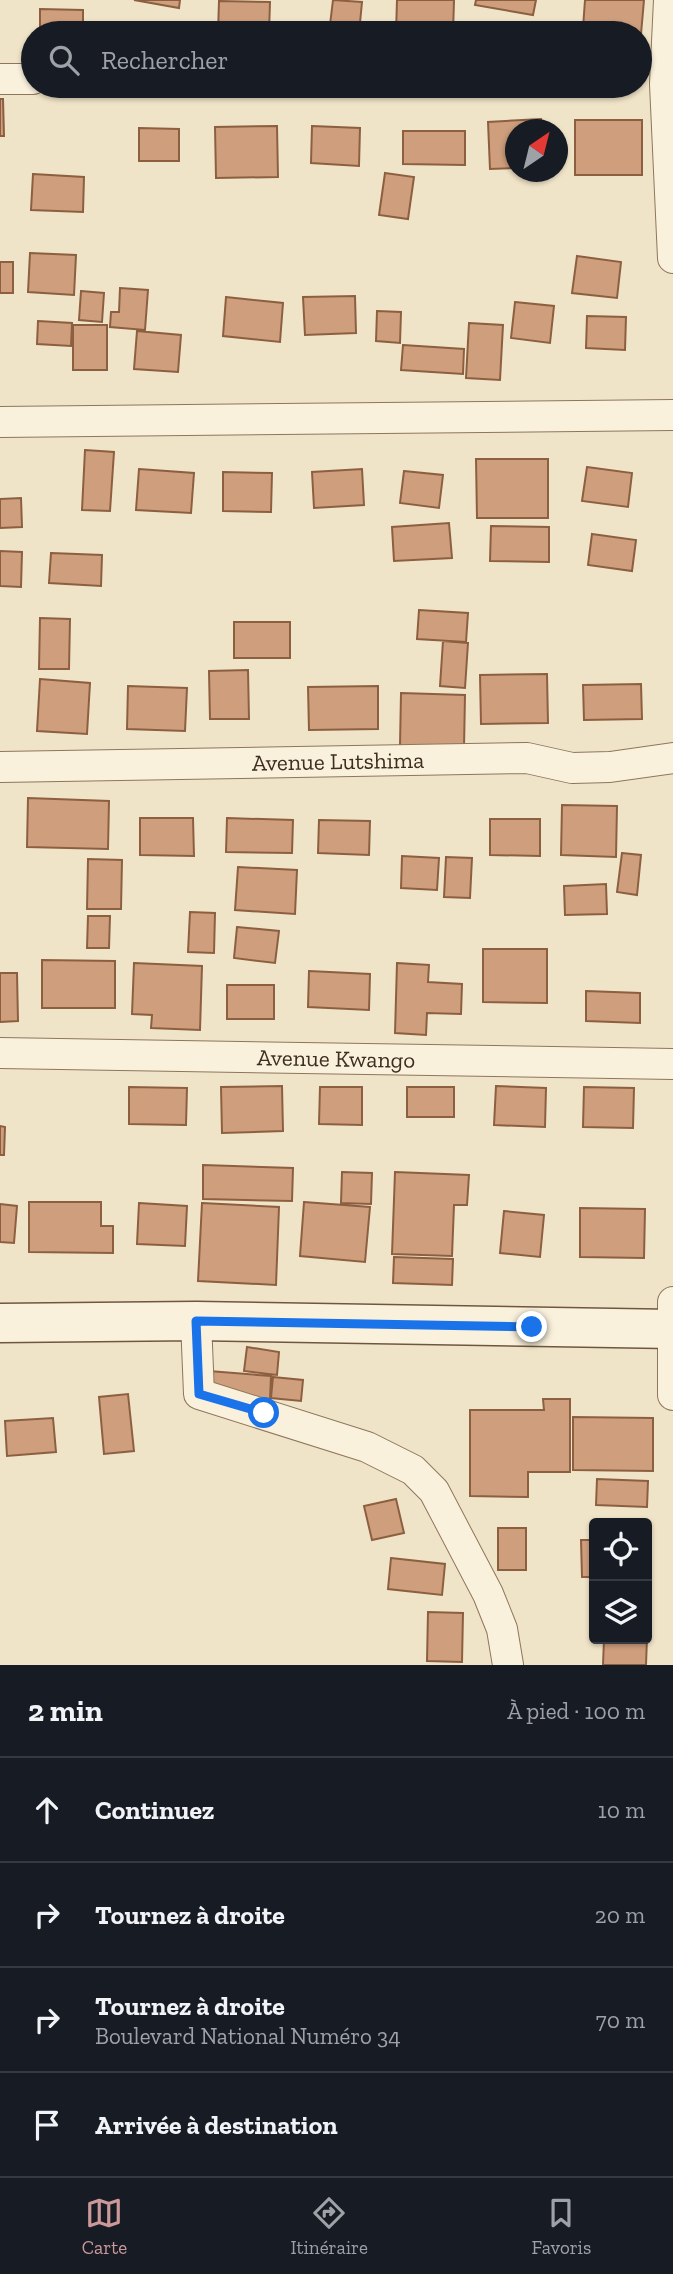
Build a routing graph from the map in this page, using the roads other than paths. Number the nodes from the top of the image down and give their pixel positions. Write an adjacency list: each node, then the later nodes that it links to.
1 (669, 0): 4 (street)
2 (0, 79): 3 (street)
3 (21, 79)
4 (659, 83): 5 (street)
5 (673, 258)
6 (673, 415): 7 (street)
7 (0, 422)
8 (673, 758): 9 (street, Avenue Lutshima)
9 (0, 767)
10 (0, 1053): 11 (street, Avenue Kwango)
11 (673, 1064)
12 (673, 1320): 13 (main road); 15 (street)
13 (196, 1321): 14 (main road); 16 (street)
14 (0, 1323)
15 (673, 1395)
16 (509, 1665)

